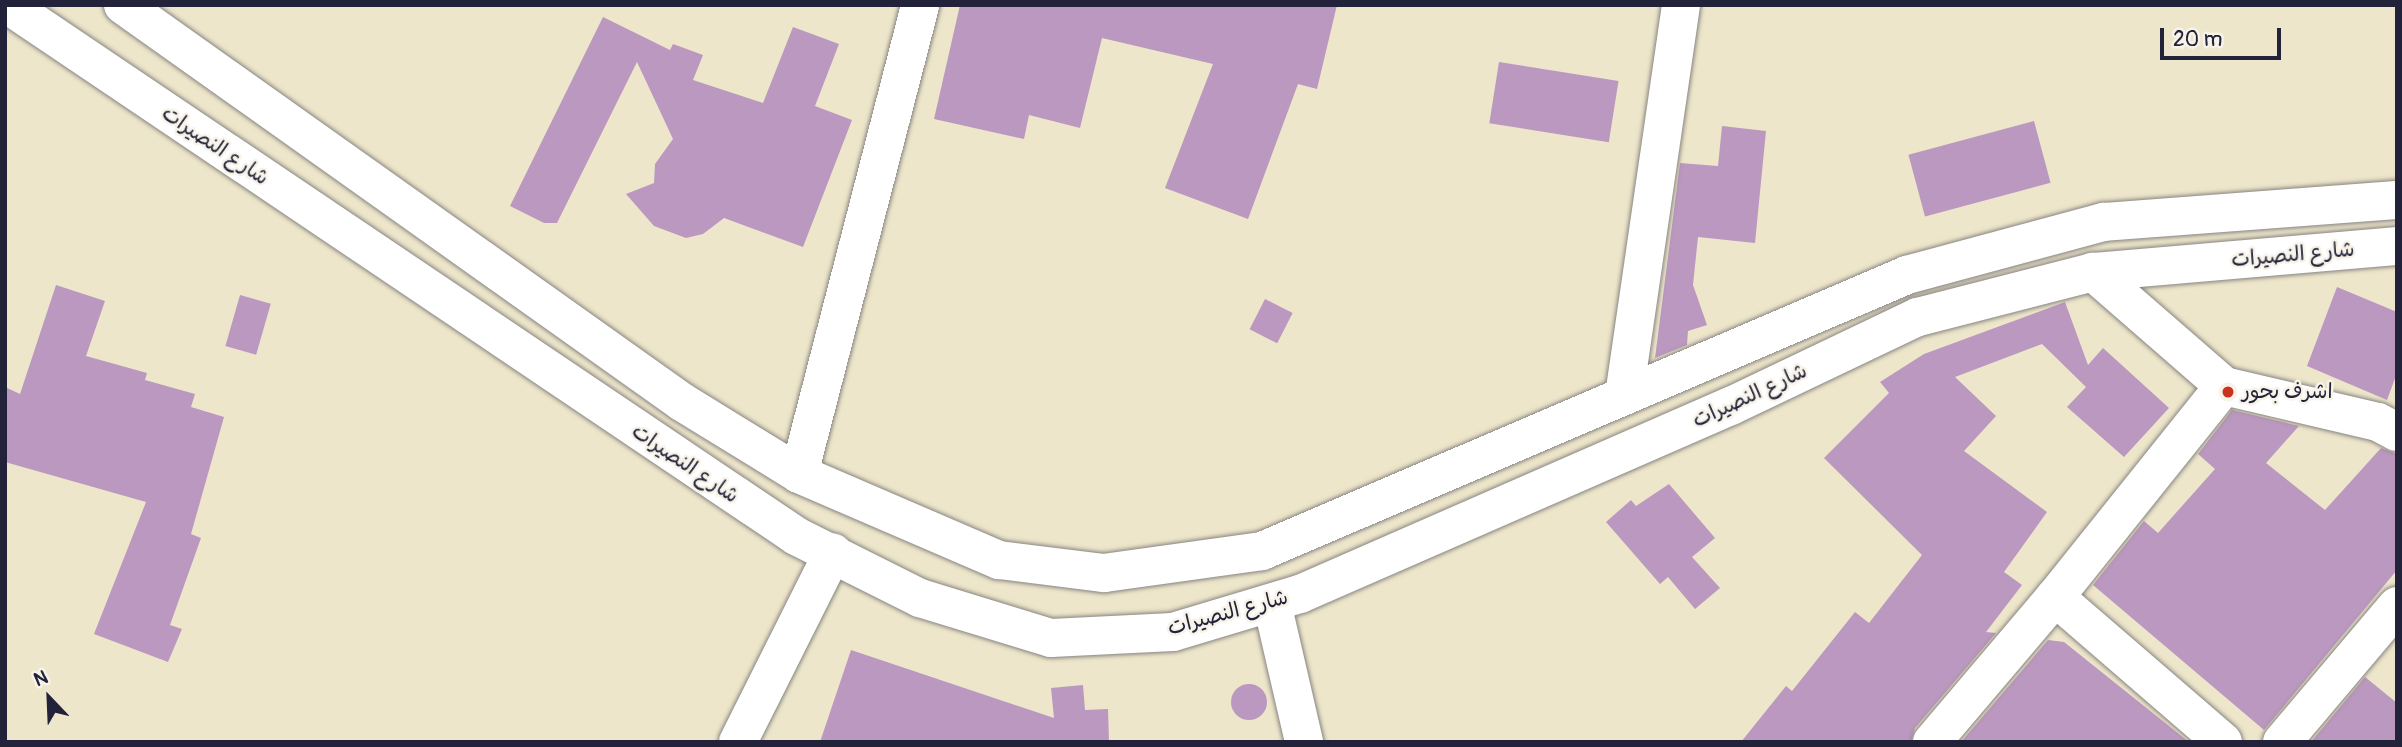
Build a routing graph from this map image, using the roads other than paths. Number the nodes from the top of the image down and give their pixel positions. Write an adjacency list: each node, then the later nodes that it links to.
1 (8, 5): 12 (main road, شارع النصيرات)
2 (123, 5): 11 (main road)
3 (920, 5): 11 (main road)
4 (1681, 5): 9 (main road)
5 (2397, 200): 9 (main road)
6 (2397, 246): 7 (main road, شارع النصيرات)
7 (2093, 272): 8 (main road); 14 (main road, شارع النصيرات)
8 (2224, 386): 10 (main road); 13 (main road)
9 (1625, 396): 11 (main road)
10 (2397, 432)
11 (799, 474)
12 (833, 552): 14 (main road, شارع النصيرات); 16 (main road)
13 (2055, 597): 18 (main road); 19 (main road)
14 (1272, 603): 17 (main road)
15 (2397, 606): 20 (main road)
16 (738, 742)
17 (1304, 742)
18 (1932, 742)
19 (2223, 742)
20 (2282, 742)

